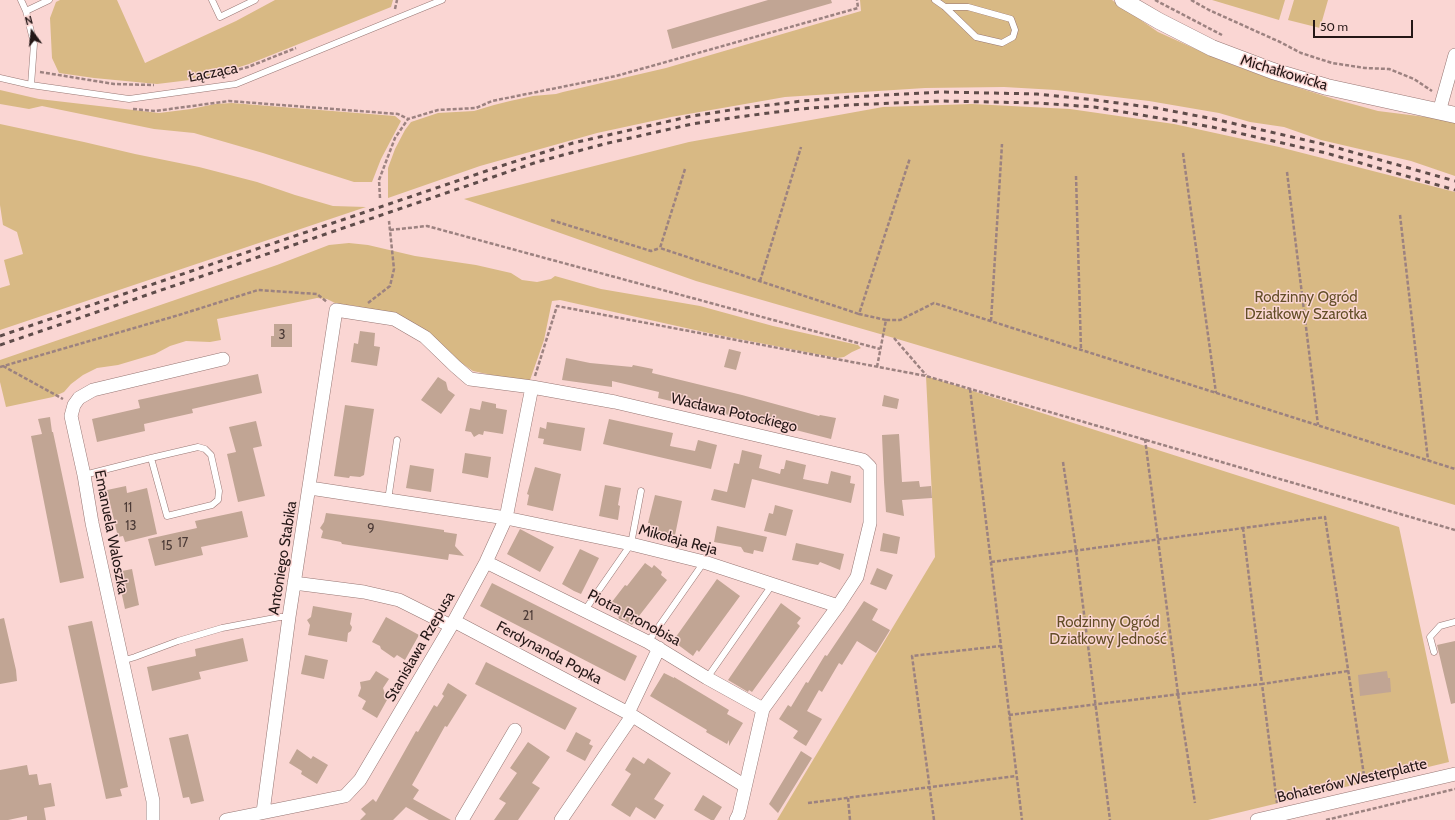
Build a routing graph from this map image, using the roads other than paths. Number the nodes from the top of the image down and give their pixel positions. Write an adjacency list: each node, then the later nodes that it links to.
1 (21, 0): 9 (lane)
2 (49, 0): 9 (lane)
3 (212, 0): 4 (lane)
4 (255, 0)
5 (442, 0): 12 (lane, Łącząca)
6 (935, 0): 8 (lane)
7 (1123, 0): 13 (street, Michałkowicka)
8 (946, 7): 8 (lane)
9 (26, 11): 12 (lane)
10 (1455, 55): 13 (street)
11 (0, 78): 12 (lane, Łącząca)
12 (31, 85)
13 (1441, 105): 14 (street, Michałkowicka)
14 (1455, 115)
15 (336, 310): 17 (street, Wacława Potockiego); 21 (street, Antoniego Stabika)
16 (223, 359): 20 (street, Emanuela Waloszka)
17 (532, 387): 24 (street, Stanisława Rzepusa); 30 (street, Wacława Potockiego)
18 (397, 440): 23 (lane)
19 (151, 458): 19 (lane); 20 (lane)
20 (84, 475): 37 (street, Emanuela Waloszka)
21 (310, 488): 23 (street, Mikołaja Reja); 28 (street, Antoniego Stabika)
22 (642, 491): 25 (lane)
23 (388, 500): 24 (street, Mikołaja Reja)
24 (506, 518): 25 (street, Mikołaja Reja); 26 (street, Stanisława Rzepusa)
25 (631, 544): 27 (street, Mikołaja Reja); 31 (lane)
26 (486, 562): 31 (street, Piotra Pronobisa); 34 (street, Stanisława Rzepusa)
27 (704, 562): 29 (street, Mikołaja Reja); 35 (lane)
28 (294, 583): 32 (street, Antoniego Stabika); 34 (street, Ferdynanda Popka)
29 (772, 585): 30 (street, Mikołaja Reja); 38 (lane)
30 (838, 606): 39 (street, Wacława Potockiego)
31 (585, 610): 35 (street, Piotra Pronobisa)
32 (289, 617): 37 (lane); 44 (street, Antoniego Stabika)
33 (1455, 622): 36 (lane)
34 (453, 624): 40 (street, Ferdynanda Popka); 44 (street, Stanisława Rzepusa)
35 (653, 645): 38 (street, Piotra Pronobisa); 40 (street)
36 (1434, 652)
37 (122, 661): 45 (street, Emanuela Waloszka)
38 (707, 678): 39 (street, Piotra Pronobisa)
39 (763, 709): 43 (street)
40 (630, 715): 43 (street, Ferdynanda Popka); 48 (street)
41 (515, 730): 47 (street)
42 (1455, 774): 50 (street, Bohaterów Westerplatte)
43 (745, 786): 49 (street)
44 (263, 812): 46 (street, Stanisława Rzepusa)
45 (154, 820)
46 (226, 820)
47 (462, 820)
48 (561, 820)
49 (736, 820)
50 (1257, 820)

